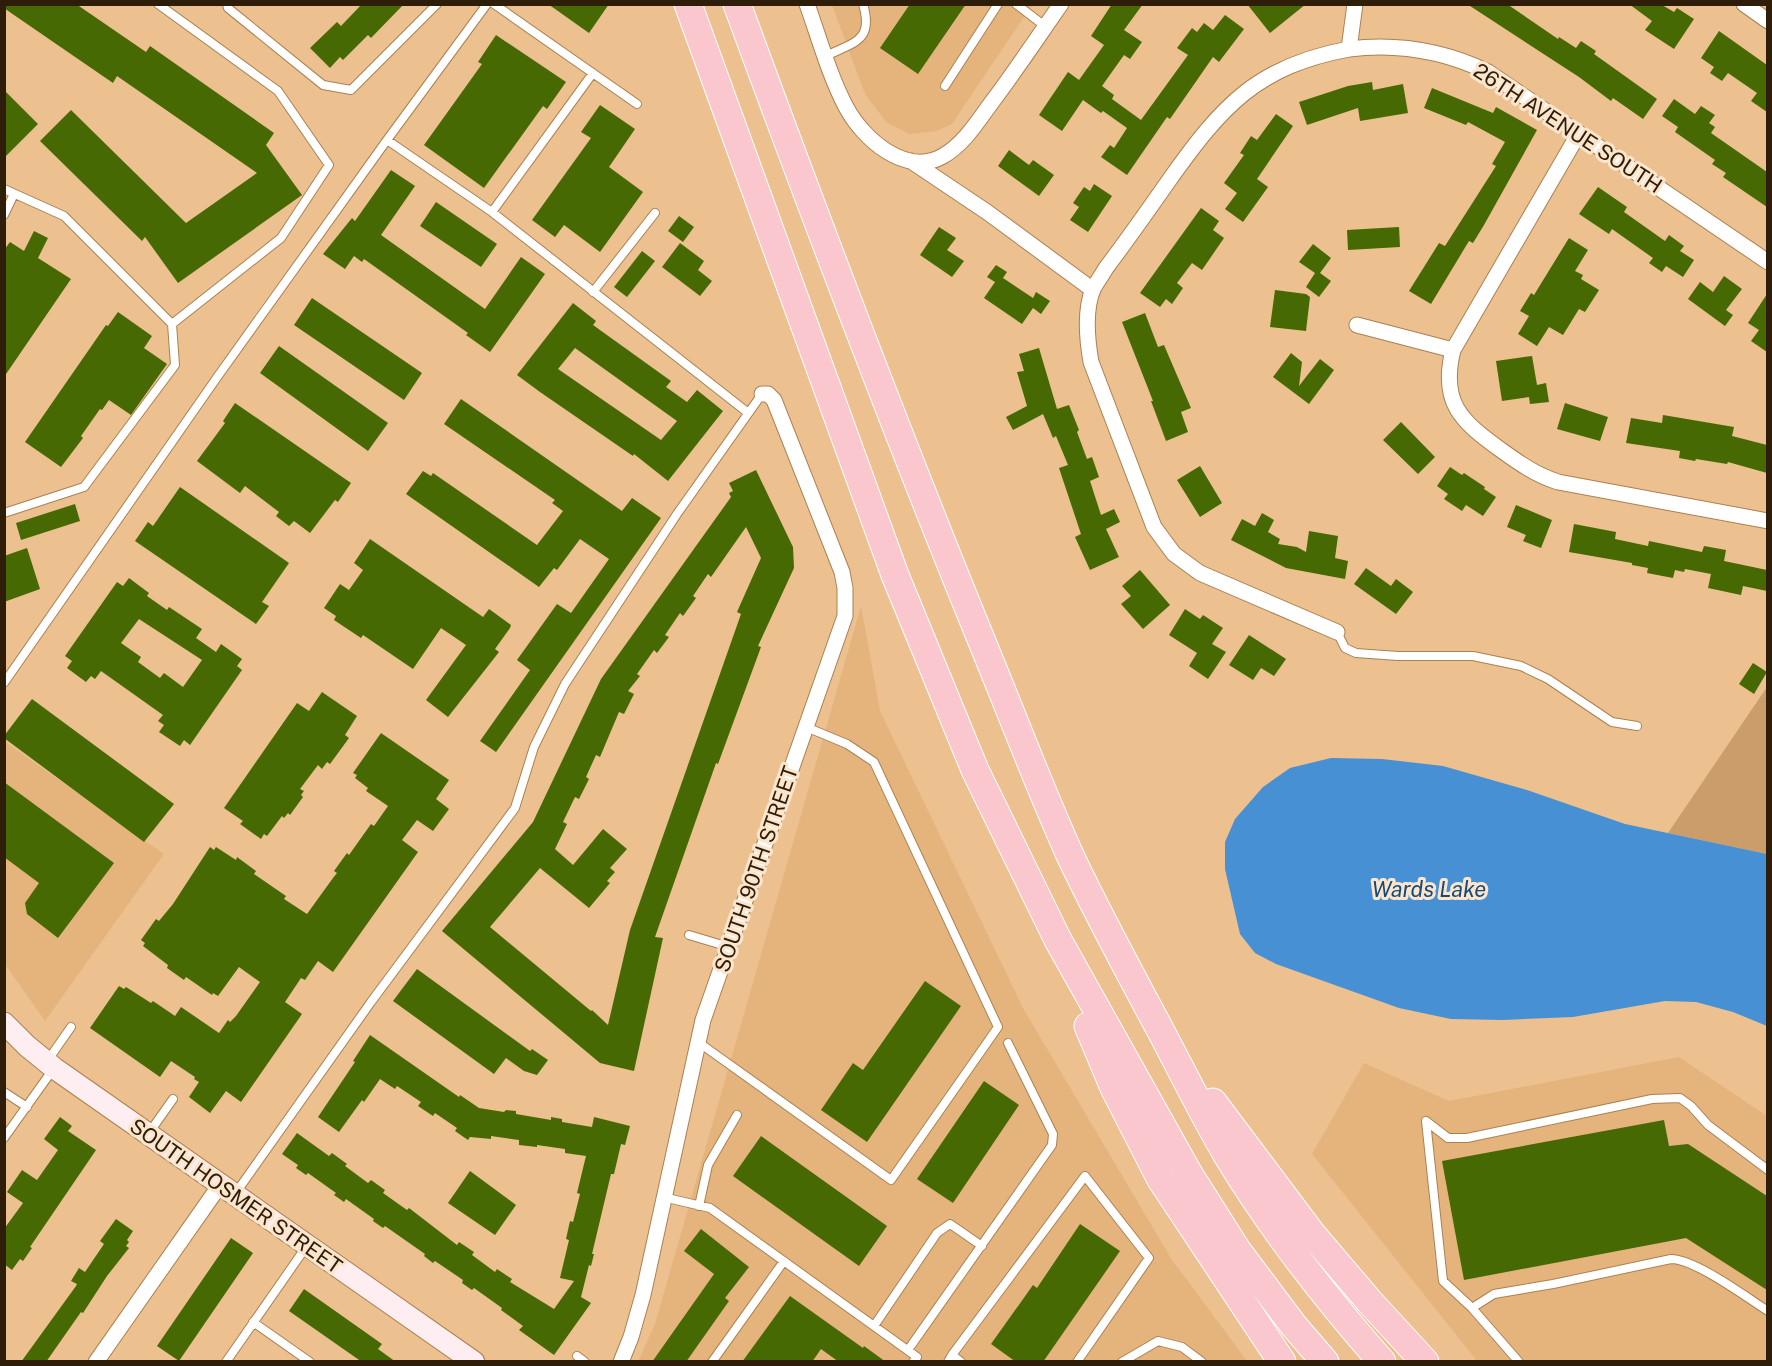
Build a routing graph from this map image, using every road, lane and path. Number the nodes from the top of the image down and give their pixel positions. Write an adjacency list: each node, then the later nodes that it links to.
1 (158, 4): 33 (lane)
2 (227, 4): 3 (lane)
3 (437, 4)
4 (487, 4): 23 (lane)
5 (494, 4): 19 (lane)
6 (688, 4): 45 (highway)
7 (736, 4): 49 (highway)
8 (807, 4): 18 (street)
9 (863, 4): 18 (lane)
10 (998, 4): 20 (lane)
11 (1016, 4): 16 (lane)
12 (1061, 4): 16 (street)
13 (1354, 4): 17 (street)
14 (1744, 4): 15 (street)
15 (1764, 13)
16 (1046, 27): 24 (street)
17 (1349, 49): 22 (street, 26TH AVENUE SOUTH); 31 (street, 26TH AVENUE SOUTH)
18 (826, 56): 24 (street)
19 (593, 73): 21 (lane); 27 (lane)
20 (945, 86)
21 (637, 104)
22 (1579, 133): 30 (street, 26TH AVENUE SOUTH); 35 (street)
23 (387, 140): 27 (lane); 41 (lane)
24 (911, 161): 31 (street)
25 (4, 189): 26 (lane)
26 (14, 194): 29 (lane); 33 (lane)
27 (492, 212): 32 (lane)
28 (655, 213): 32 (lane)
29 (4, 215)
30 (1767, 262)
31 (1093, 290): 40 (street)
32 (593, 292): 37 (lane)
33 (172, 324): 38 (lane)
34 (1357, 325): 35 (street)
35 (1453, 350): 39 (street)
36 (762, 394): 37 (lane); 43 (street, SOUTH 90TH STREET)
37 (747, 412): 60 (lane)
38 (4, 513)
39 (1767, 521)
40 (1337, 632): 42 (lane)
41 (4, 683)
42 (1637, 726)
43 (806, 727): 46 (street, SOUTH 90TH STREET); 50 (lane)
44 (689, 935): 46 (lane)
45 (1058, 940): 85 (highway); 86 (highway)
46 (729, 947): 50 (street, SOUTH 90TH STREET)
47 (4, 1023): 52 (main road, SOUTH HOSMER STREET)
48 (71, 1027): 52 (lane)
49 (1164, 1036): 87 (highway); 88 (highway)
50 (698, 1042): 61 (street, SOUTH 90TH STREET)
51 (1008, 1043): 64 (lane)
52 (50, 1065): 55 (lane); 57 (main road, SOUTH HOSMER STREET)
53 (4, 1092): 55 (lane)
54 (173, 1099): 57 (lane)
55 (27, 1107): 58 (lane)
56 (737, 1115): 62 (lane)
57 (148, 1134): 60 (main road, SOUTH HOSMER STREET)
58 (4, 1138)
59 (1767, 1170): 66 (lane)
60 (227, 1190): 63 (main road, SOUTH HOSMER STREET); 73 (street)
61 (663, 1197): 62 (lane); 78 (street, SOUTH 90TH STREET)
62 (699, 1206): 65 (lane)
63 (307, 1245): 68 (lane); 76 (main road, SOUTH HOSMER STREET)
64 (982, 1246): 69 (lane); 70 (lane)
65 (784, 1261): 69 (lane); 79 (lane)
66 (1472, 1308): 67 (lane); 89 (lane)
67 (1767, 1311)
68 (253, 1322): 74 (lane); 75 (lane)
69 (874, 1326): 70 (lane)
70 (908, 1350): 80 (lane)
71 (577, 1356): 77 (lane)
72 (950, 1358): 81 (lane); 82 (lane)
73 (96, 1362)
74 (226, 1362)
75 (310, 1362)
76 (474, 1362)
77 (585, 1362)
78 (621, 1362)
79 (712, 1362)
80 (913, 1362)
81 (961, 1362)
82 (1077, 1362)
83 (1122, 1362): 84 (lane)
84 (1202, 1362)
85 (1282, 1362)
86 (1325, 1362)
87 (1382, 1362)
88 (1425, 1362)
89 (1519, 1362)

